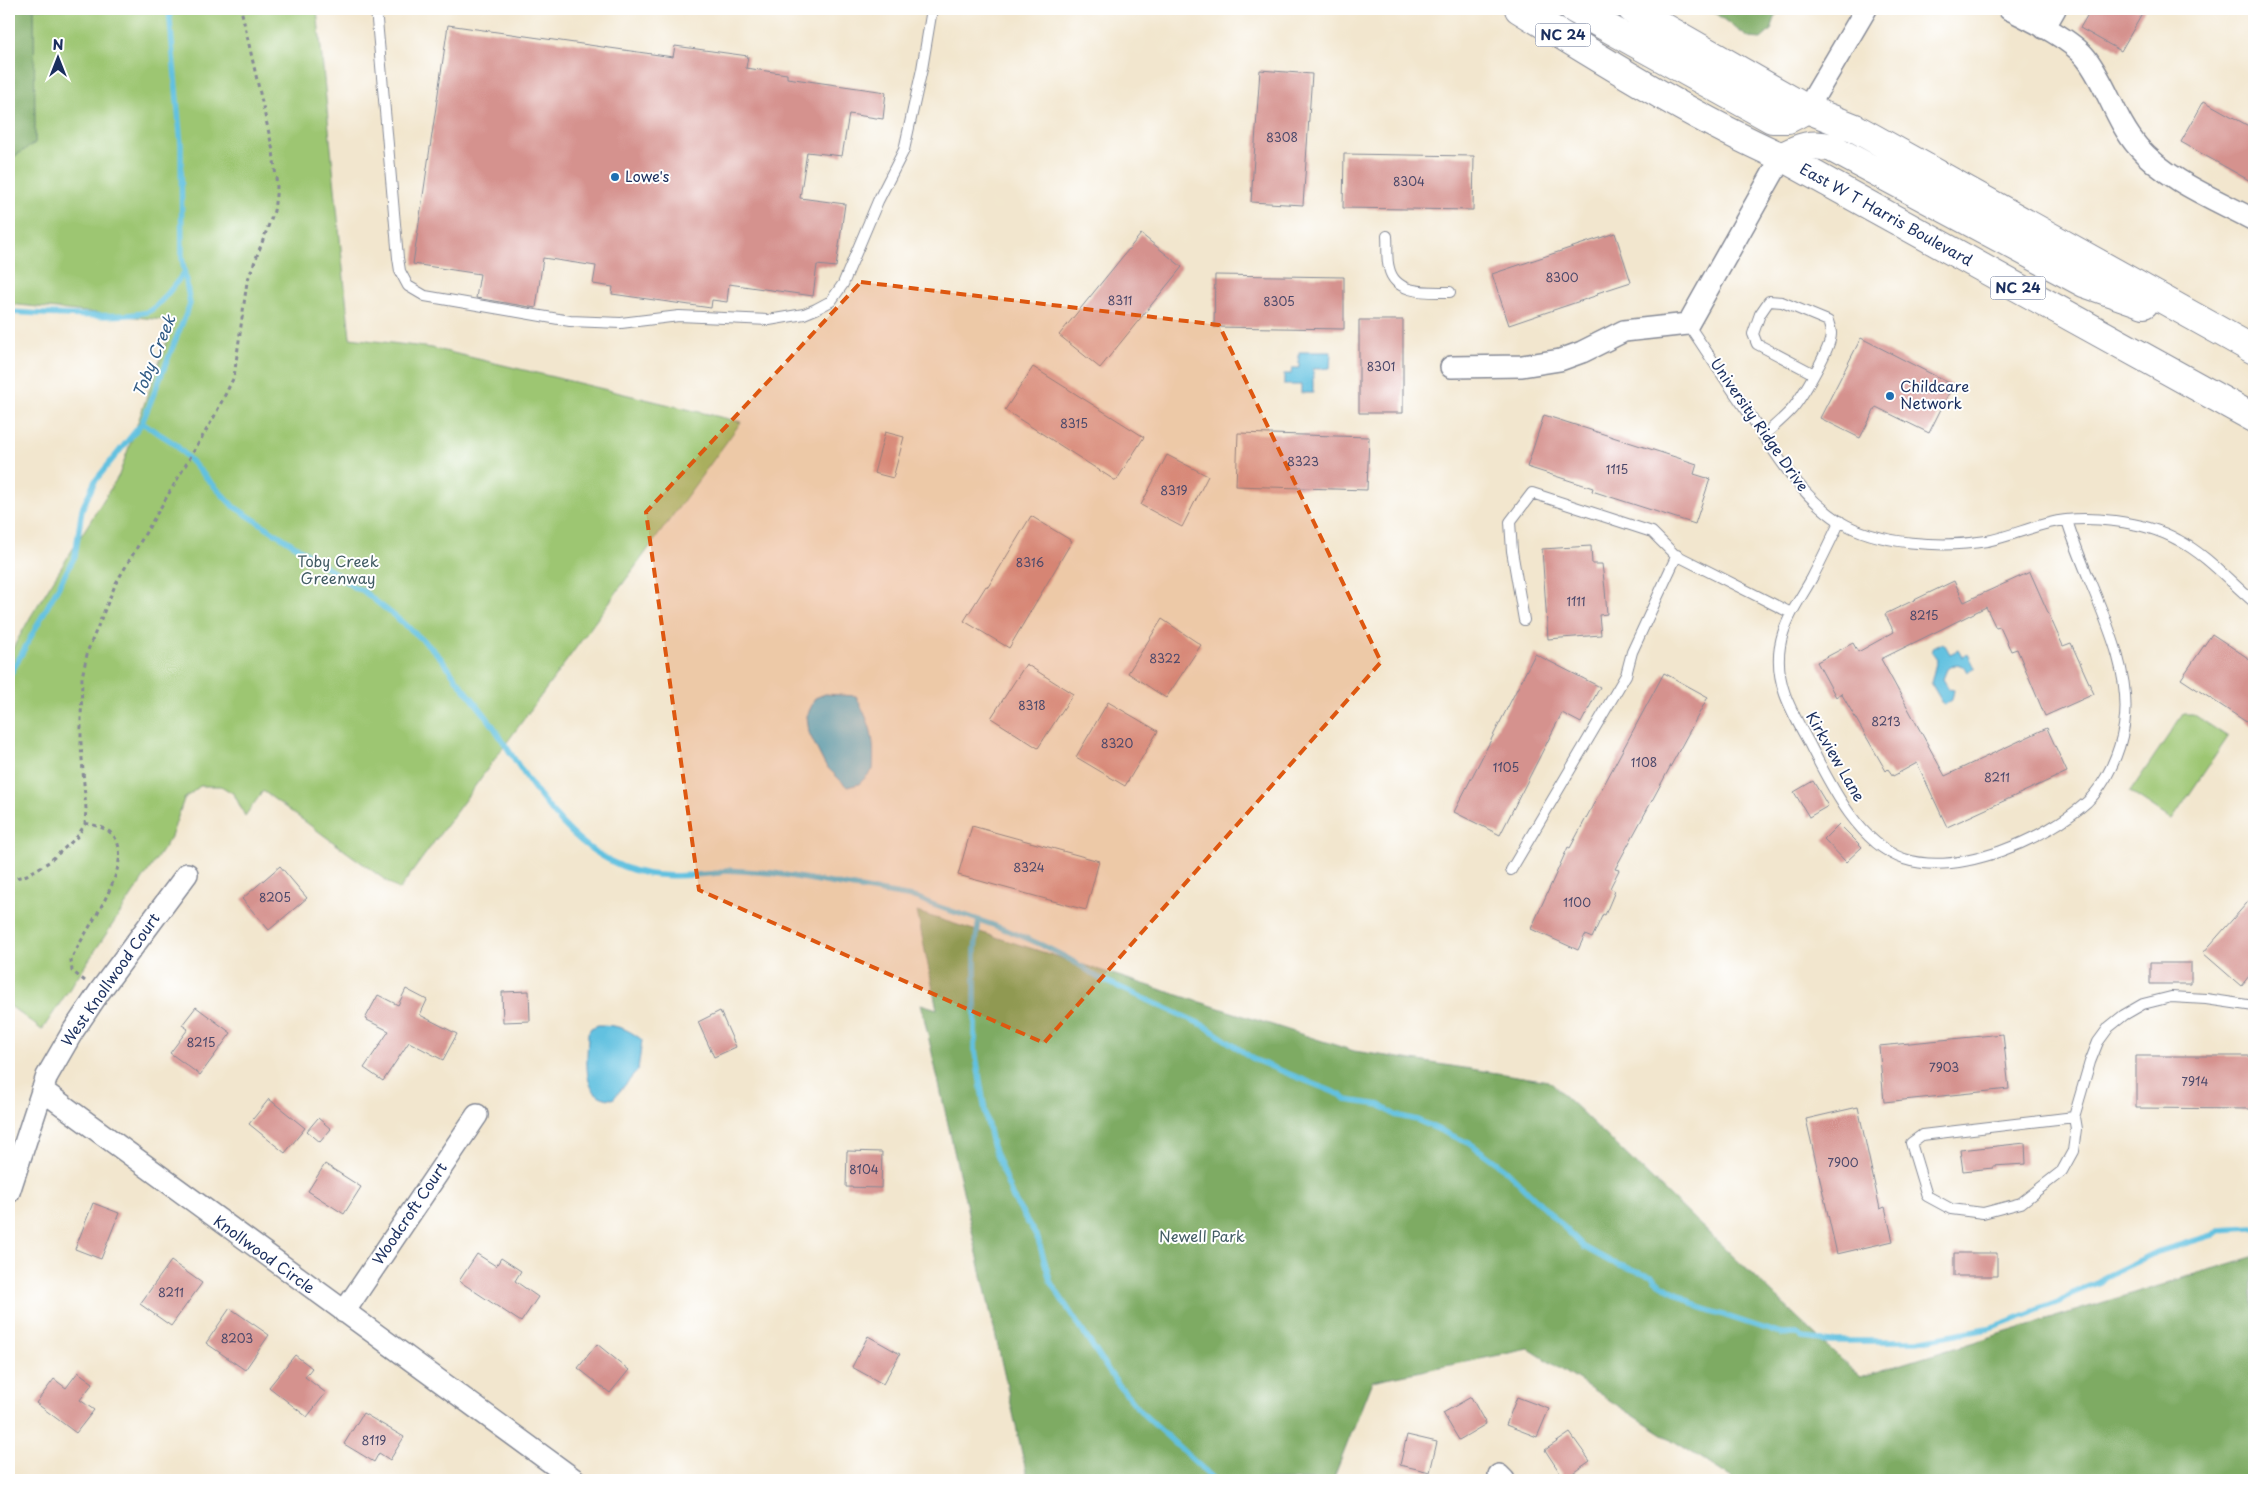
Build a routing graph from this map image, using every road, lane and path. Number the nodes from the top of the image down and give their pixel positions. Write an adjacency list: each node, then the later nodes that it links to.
1 (241, 9): 29 (path)
2 (376, 9): 3 (lane)
3 (932, 9)
4 (1519, 9): 12 (main road, East W T Harris Boulevard / NC 24)
5 (1574, 9): 11 (main road)
6 (1632, 9): 11 (main road)
7 (1866, 9): 11 (street)
8 (2009, 9): 10 (street)
9 (2055, 9): 10 (street)
10 (2044, 28): 13 (street)
11 (1807, 109): 17 (main road)
12 (1782, 157): 16 (street); 17 (main road); 21 (main road, East W T Harris Boulevard / NC 24)
13 (2254, 220)
14 (1387, 236): 15 (lane)
15 (1450, 292)
16 (1688, 324): 19 (street); 22 (lane, University Ridge Drive)
17 (2215, 328): 18 (main road)
18 (2254, 350)
19 (1452, 366)
20 (1814, 374): 20 (lane); 22 (lane)
21 (2254, 418)
22 (1763, 436): 24 (lane, University Ridge Drive)
23 (2067, 520): 24 (lane, University Ridge Drive); 26 (lane, University Ridge Drive); 27 (lane, Kirkview Lane)
24 (1840, 521): 27 (lane, Kirkview Lane)
25 (1677, 555): 27 (lane); 28 (lane); 30 (lane)
26 (2254, 602)
27 (1791, 613)
28 (1524, 620)
29 (85, 823): 32 (path); 33 (path)
30 (1511, 870)
31 (187, 874): 33 (street, West Knollwood Court)
32 (9, 880)
33 (100, 991): 35 (street, West Knollwood Court)
34 (2254, 1006): 37 (lane)
35 (42, 1090): 38 (street); 39 (street, Knollwood Circle)
36 (477, 1115): 39 (street, Woodcroft Court)
37 (2074, 1117): 37 (lane)
38 (9, 1192)
39 (344, 1312): 40 (street, Knollwood Circle)
40 (575, 1480)

